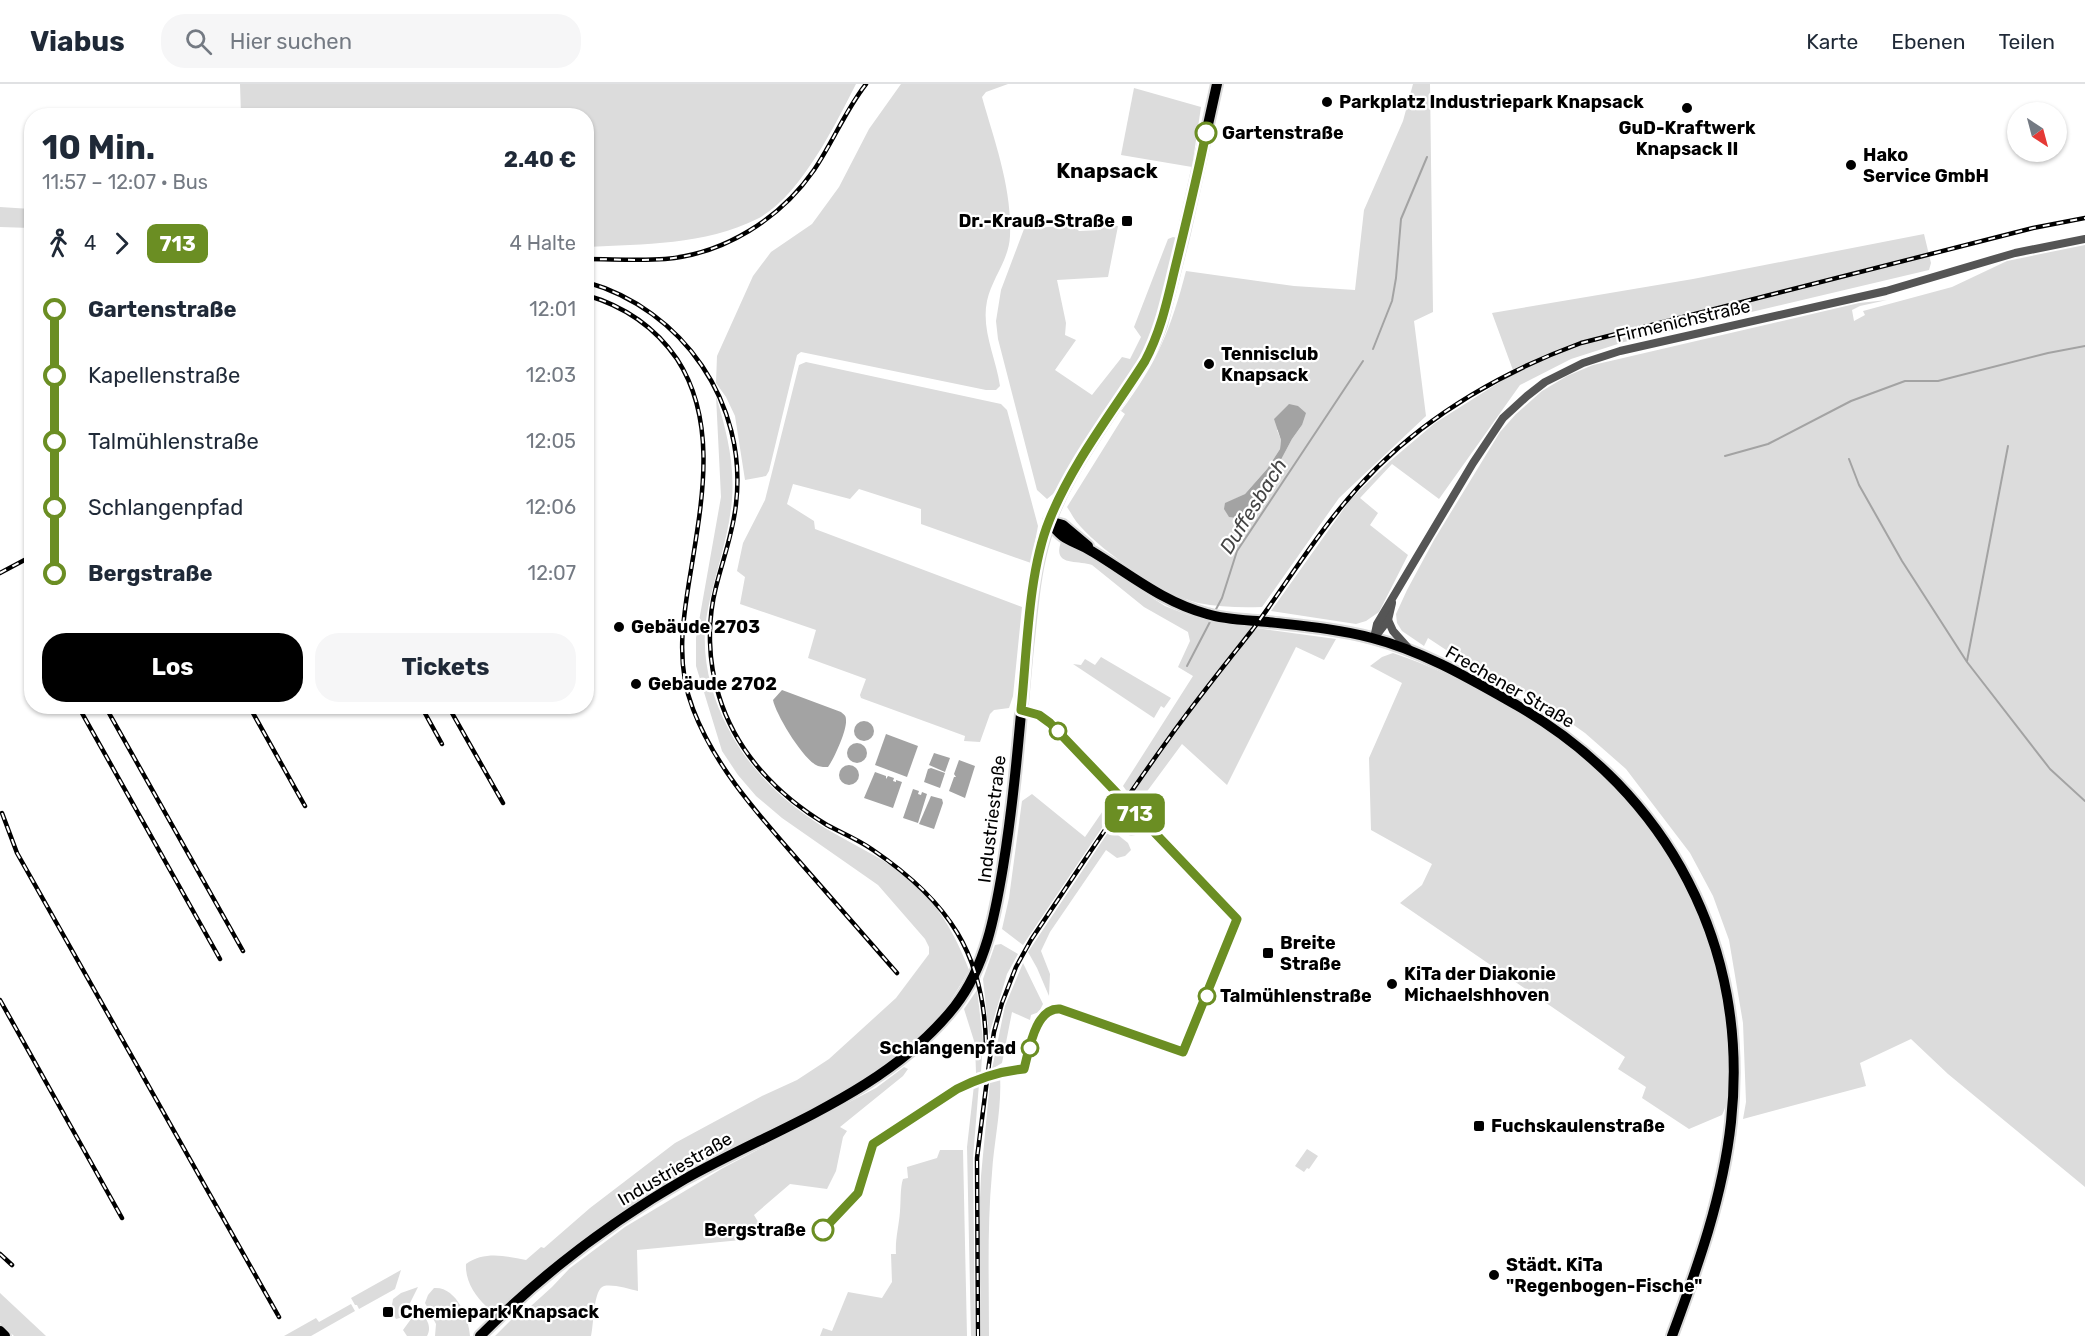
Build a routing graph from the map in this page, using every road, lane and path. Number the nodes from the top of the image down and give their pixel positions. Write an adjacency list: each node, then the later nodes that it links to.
1 (1217, 84): 3 (main road, Industriestraße)
2 (2085, 240): 4 (street, Firmenichstraße)
3 (1049, 521): 6 (main road, Frechener Straße); 10 (main road, Industriestraße)
4 (1395, 592): 5 (street, Firmenichstraße); 6 (street, Firmenichstraße)
5 (1388, 620): 6 (street, Firmenichstraße); 7 (street)
6 (1374, 638): 7 (main road, Frechener Straße)
7 (1410, 651): 11 (main road, Frechener Straße)
8 (0, 1331): 9 (main road)
9 (5, 1336)
10 (480, 1336)
11 (1672, 1336)

